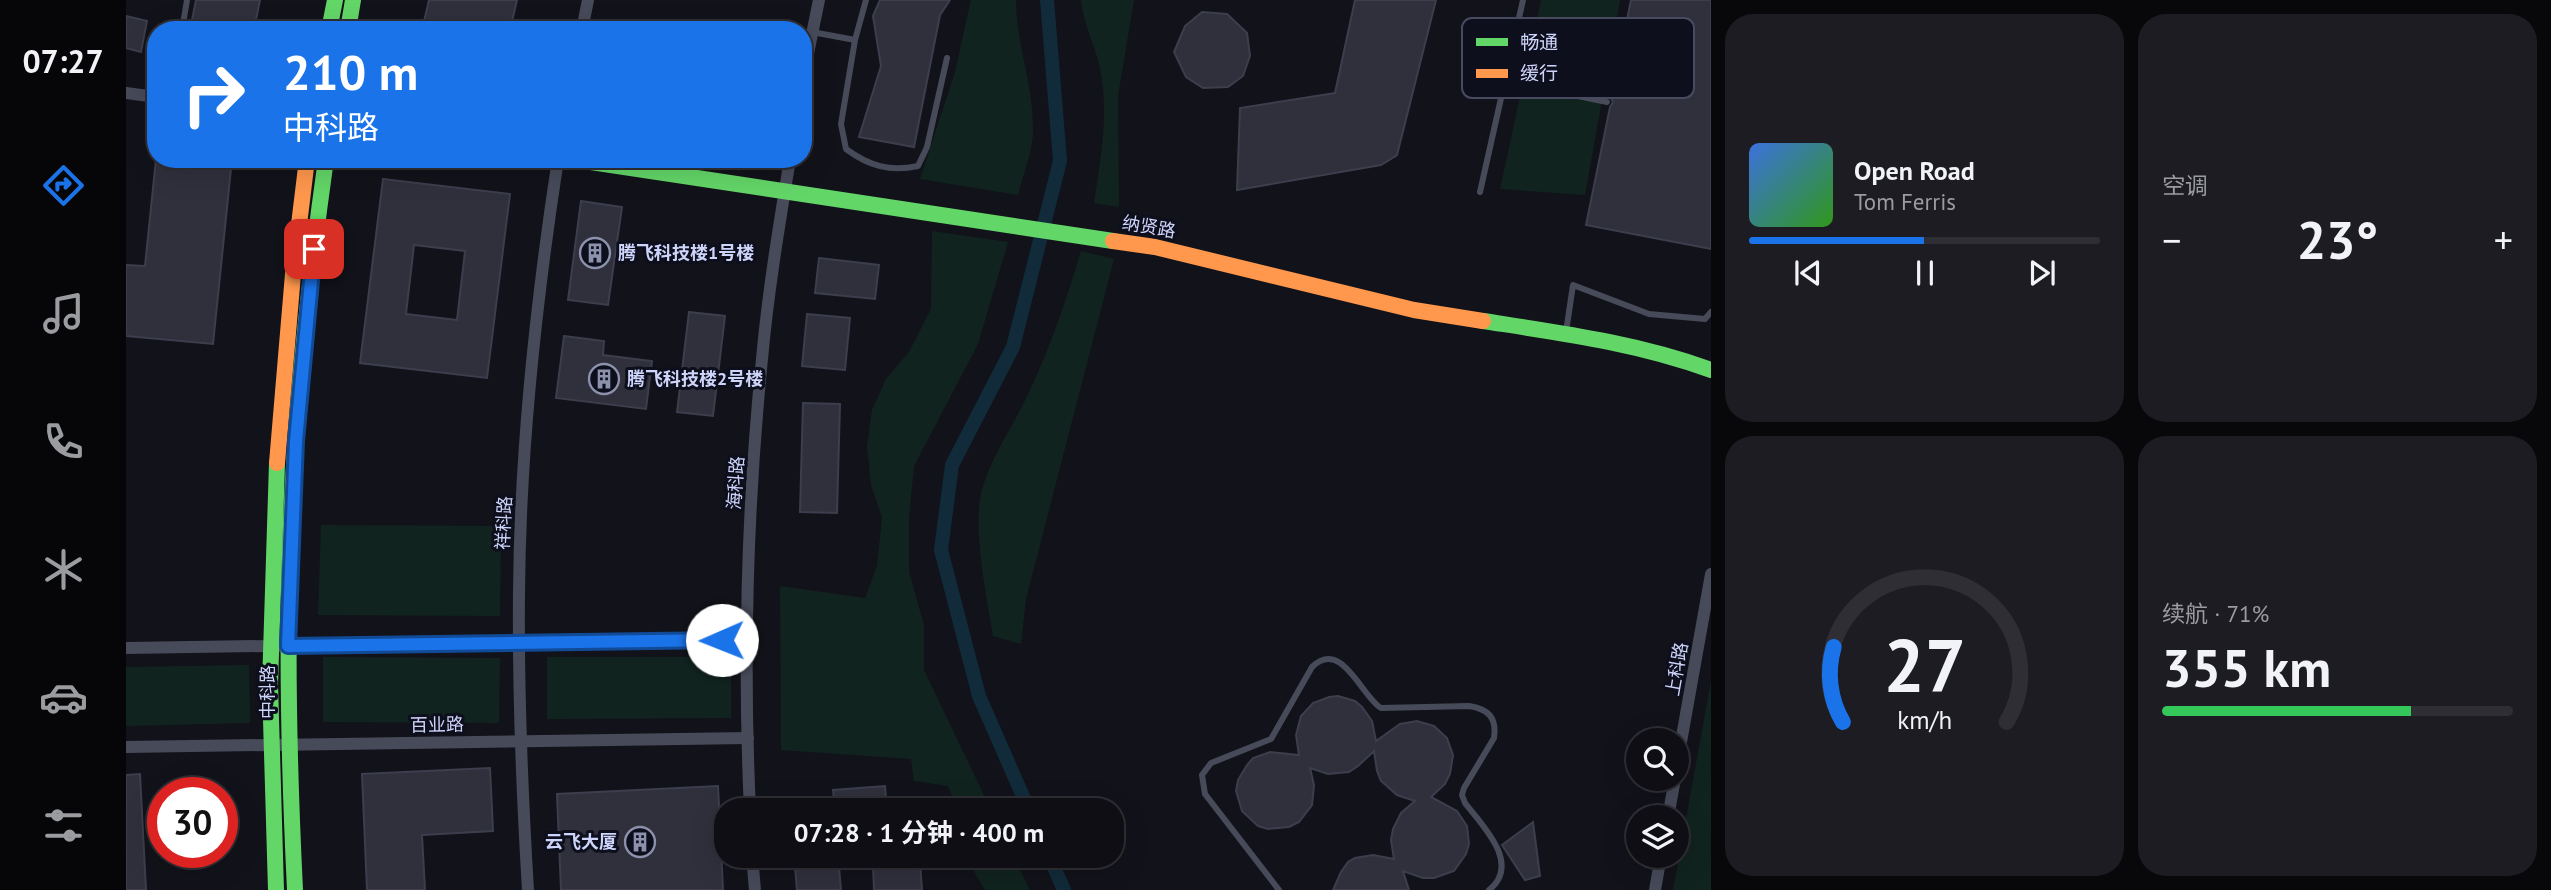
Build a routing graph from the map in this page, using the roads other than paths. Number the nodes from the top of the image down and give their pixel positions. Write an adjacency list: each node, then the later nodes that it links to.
1 (187, 0): 9 (lane)
2 (335, 0): 10 (street)
3 (354, 0): 11 (street)
4 (588, 0): 12 (street)
5 (819, 0): 13 (street)
6 (866, 0): 14 (lane)
7 (1523, 0): 8 (lane)
8 (1519, 18)
9 (184, 21)
10 (331, 21)
11 (350, 21)
12 (584, 21)
13 (812, 32): 14 (lane)
14 (855, 40): 15 (lane)
15 (947, 58)
16 (126, 93): 17 (street)
17 (147, 96)
18 (1501, 98): 27 (lane)
19 (1588, 98): 20 (lane)
20 (1607, 102)
21 (306, 168): 34 (street, 中科路)
22 (325, 168): 35 (street, 中科路)
23 (557, 168): 33 (street, 祥科路)
24 (631, 168): 26 (street, 纳贤路)
25 (789, 168): 26 (street, 海科路)
26 (785, 191): 29 (street, 纳贤路); 32 (street, 海科路)
27 (1480, 192)
28 (1711, 312): 29 (lane)
29 (1566, 332): 30 (street, 纳贤路)
30 (1711, 370)
31 (1711, 574): 37 (street, 上科路)
32 (747, 639): 33 (street); 38 (street, 海科路)
33 (519, 643): 35 (street); 39 (street, 祥科路)
34 (269, 646): 35 (street); 36 (street); 41 (street, 中科路)
35 (288, 646): 40 (street, 中科路)
36 (126, 648)
37 (1684, 728)
38 (748, 738): 39 (street, 百业路); 43 (street, 海科路)
39 (520, 741): 40 (street, 百业路); 48 (street, 祥科路)
40 (288, 744): 41 (street, 百业路); 47 (street, 中科路)
41 (269, 745): 42 (street, 百业路); 46 (street, 中科路)
42 (126, 747)
43 (750, 798)
44 (753, 868): 49 (street)
45 (1659, 868): 52 (street)
46 (276, 890)
47 (295, 890)
48 (528, 890)
49 (755, 890)
50 (1279, 890): 51 (lane)
51 (1489, 890)
52 (1656, 890)

